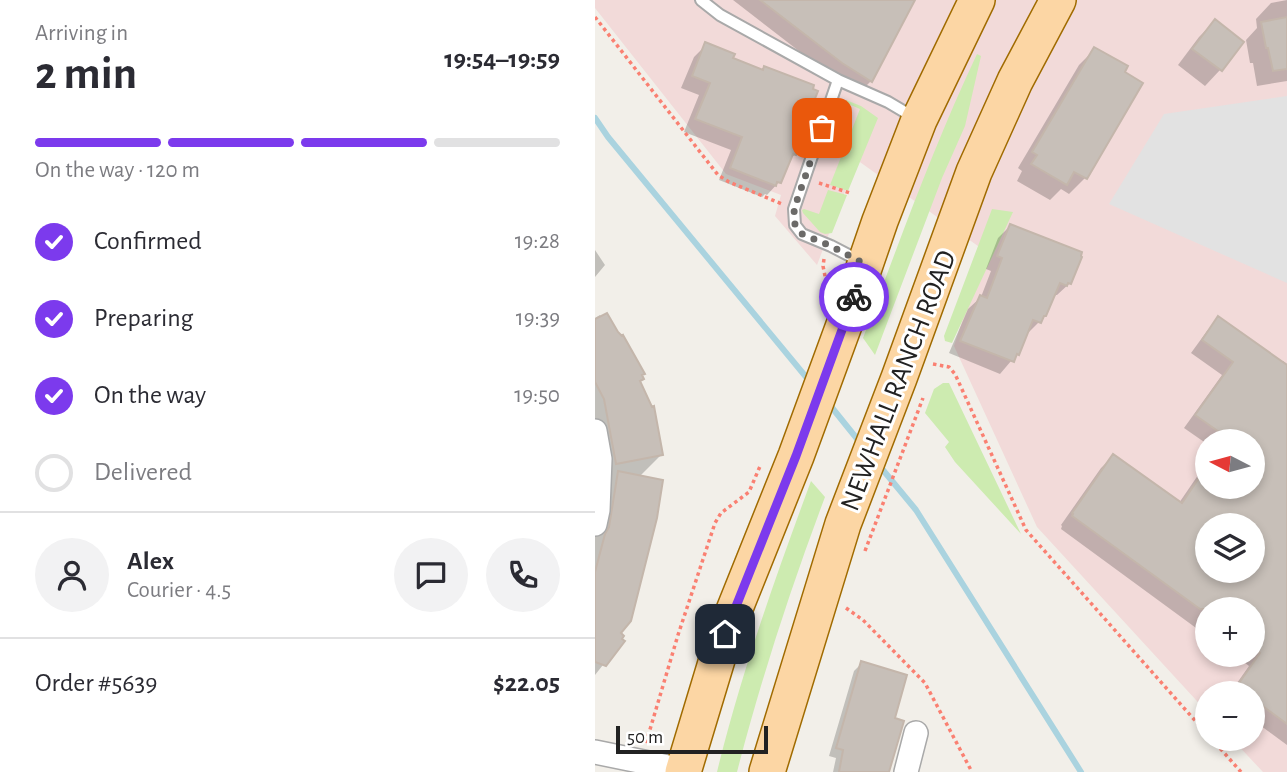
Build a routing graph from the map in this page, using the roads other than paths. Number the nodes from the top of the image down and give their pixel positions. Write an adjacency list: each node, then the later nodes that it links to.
1 (701, 0): 4 (lane)
2 (977, 0): 5 (main road)
3 (1058, 0): 13 (main road, NEWHALL RANCH ROAD)
4 (838, 80): 5 (lane); 6 (lane)
5 (919, 120): 6 (main road)
6 (865, 264): 12 (main road)
7 (595, 431): 8 (street)
8 (598, 459): 9 (street)
9 (595, 524)
10 (916, 733): 14 (street)
11 (595, 752): 12 (street)
12 (683, 771)
13 (767, 772)
14 (906, 772)

